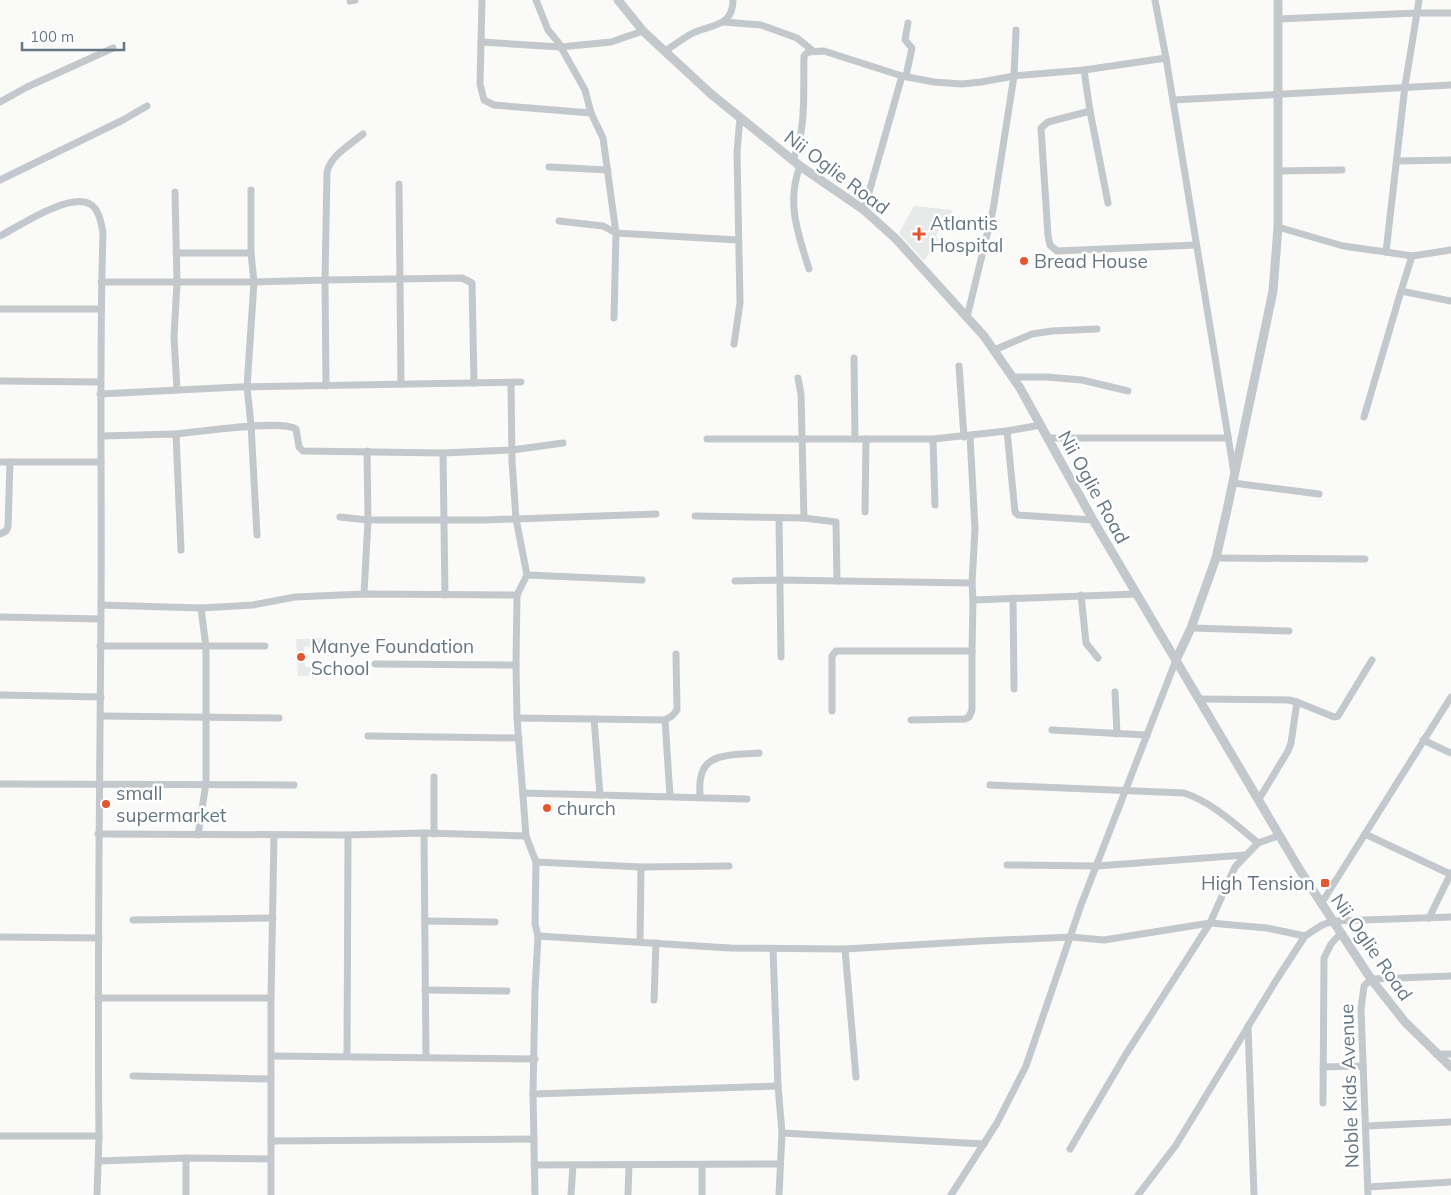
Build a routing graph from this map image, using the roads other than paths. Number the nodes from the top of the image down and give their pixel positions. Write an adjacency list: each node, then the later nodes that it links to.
1 (482, 0): 15 (street)
2 (536, 0): 16 (street)
3 (618, 0): 14 (street, Nii Oglie Road)
4 (733, 0): 11 (street)
5 (1155, 0): 20 (street)
6 (1278, 0): 10 (street)
7 (1419, 0): 9 (street)
8 (1451, 12): 9 (street)
9 (1417, 13): 10 (street); 25 (street)
10 (1278, 19): 26 (street)
11 (724, 22): 18 (street); 19 (street)
12 (908, 23): 22 (street)
13 (1016, 30): 23 (street)
14 (643, 31): 16 (street); 18 (street, Nii Oglie Road)
15 (481, 42): 16 (street); 31 (street)
16 (560, 47): 31 (street)
17 (112, 48): 28 (street)
18 (665, 51): 32 (street, Nii Oglie Road)
19 (813, 51): 22 (street); 36 (street)
20 (1166, 58): 21 (street); 27 (street)
21 (1084, 70): 23 (street); 30 (street)
22 (904, 76): 23 (street); 46 (street)
23 (1014, 76): 68 (street)
24 (1451, 85): 25 (street)
25 (1405, 86): 26 (street); 35 (street)
26 (1279, 94): 27 (street); 40 (street)
27 (1173, 100): 52 (street)
28 (0, 102)
29 (147, 106): 41 (street)
30 (1090, 111): 45 (street); 52 (street)
31 (591, 114): 38 (street)
32 (740, 118): 36 (street, Nii Oglie Road); 51 (street)
33 (363, 134): 60 (street)
34 (1451, 160): 35 (street)
35 (1397, 161): 54 (street)
36 (797, 163): 46 (street, Nii Oglie Road); 58 (street)
37 (549, 167): 38 (street)
38 (608, 170): 49 (street)
39 (1342, 170): 40 (street)
40 (1279, 171): 48 (street)
41 (0, 180)
42 (399, 184): 59 (street)
43 (251, 190): 56 (street)
44 (175, 192): 55 (street)
45 (1108, 203)
46 (864, 210): 68 (street, Nii Oglie Road)
47 (559, 222): 49 (street)
48 (1278, 227): 54 (street); 109 (street)
49 (616, 233): 51 (street); 69 (street)
50 (0, 236): 61 (street)
51 (738, 240): 71 (street)
52 (1196, 245): 97 (street)
53 (1451, 250): 57 (street)
54 (1386, 252): 57 (street)
55 (176, 253): 56 (street); 62 (street)
56 (251, 253): 63 (street)
57 (1412, 256): 64 (street)
58 (809, 269)
59 (399, 278): 60 (street); 80 (street); 82 (street)
60 (325, 280): 63 (street); 83 (street)
61 (101, 282): 62 (street); 66 (street)
62 (177, 282): 63 (street); 85 (street)
63 (254, 282): 84 (street)
64 (1402, 291): 65 (street); 88 (street)
65 (1451, 301)
66 (101, 309): 67 (street); 78 (street)
67 (0, 310)
68 (968, 317): 72 (street, Nii Oglie Road)
69 (614, 318)
70 (1097, 329): 72 (street)
71 (734, 344)
72 (994, 350): 76 (street, Nii Oglie Road)
73 (854, 358): 95 (street)
74 (959, 366): 94 (street)
75 (798, 378): 99 (street)
76 (1013, 378): 86 (street); 90 (street, Nii Oglie Road)
77 (0, 381): 78 (street)
78 (100, 382): 87 (street)
79 (521, 382): 81 (street)
80 (474, 383): 81 (street); 82 (street)
81 (511, 383): 103 (street)
82 (401, 384): 83 (street)
83 (326, 386): 84 (street)
84 (248, 387): 85 (street); 89 (street)
85 (177, 390): 87 (street)
86 (1128, 391)
87 (100, 394): 93 (street)
88 (1364, 417)
89 (252, 425): 92 (street); 104 (street); 123 (street)
90 (1041, 425): 91 (street); 96 (street, Nii Oglie Road)
91 (1007, 431): 94 (street); 121 (street)
92 (176, 434): 93 (street); 124 (street)
93 (100, 436): 108 (street)
94 (967, 436): 101 (street); 132 (street)
95 (855, 438): 99 (street); 100 (street)
96 (1048, 438): 97 (street); 121 (street, Nii Oglie Road)
97 (1228, 438): 109 (street)
98 (707, 439): 99 (street)
99 (803, 439): 117 (street)
100 (866, 439): 101 (street); 112 (street)
101 (933, 439): 111 (street)
102 (563, 443): 103 (street)
103 (512, 450): 105 (street); 118 (street)
104 (367, 452): 105 (street); 119 (street)
105 (444, 453): 120 (street)
106 (0, 462): 107 (street)
107 (10, 462): 108 (street); 122 (street)
108 (101, 462): 140 (street)
109 (1234, 479): 110 (street); 125 (street)
110 (1319, 494)
111 (935, 505)
112 (865, 512)
113 (656, 514): 118 (street)
114 (695, 516): 116 (street)
115 (340, 517): 119 (street)
116 (779, 518): 117 (street); 129 (street)
117 (804, 518): 131 (street)
118 (516, 519): 120 (street); 127 (street)
119 (368, 520): 120 (street); 133 (street)
120 (444, 520): 135 (street)
121 (1093, 520): 134 (street, Nii Oglie Road)
122 (0, 534)
123 (257, 535)
124 (180, 550)
125 (1216, 558): 126 (street); 144 (street)
126 (1365, 558)
127 (527, 575): 128 (street); 136 (street)
128 (642, 580)
129 (779, 580): 130 (street); 131 (street); 151 (street)
130 (735, 581)
131 (837, 581): 132 (street)
132 (972, 582): 139 (street)
133 (364, 594): 135 (street); 141 (street)
134 (1136, 594): 137 (street); 153 (street, Nii Oglie Road)
135 (445, 595): 136 (street)
136 (518, 595): 156 (street)
137 (1081, 596): 138 (street); 152 (street)
138 (1013, 598): 139 (street); 157 (street)
139 (973, 600): 149 (street)
140 (101, 605): 141 (street); 143 (street)
141 (201, 608): 148 (street)
142 (0, 617): 143 (street)
143 (101, 620): 146 (street)
144 (1191, 628): 145 (street); 153 (street)
145 (1289, 631)
146 (100, 646): 148 (street); 160 (street)
147 (264, 646): 148 (street)
148 (206, 647): 166 (street)
149 (972, 652): 164 (street); 171 (street)
150 (676, 654): 170 (street)
151 (781, 657)
152 (1098, 658)
153 (1176, 660): 162 (street, Nii Oglie Road); 174 (street)
154 (1372, 660): 163 (street)
155 (375, 664): 156 (street)
156 (516, 665): 168 (street)
157 (1014, 689)
158 (1115, 692): 173 (street)
159 (0, 695): 160 (street)
160 (100, 697): 165 (street)
161 (1451, 697): 177 (street)
162 (1198, 699): 163 (street); 192 (street, Nii Oglie Road)
163 (1297, 702): 192 (street)
164 (832, 711)
165 (101, 716): 166 (street); 181 (street)
166 (205, 717): 167 (street); 182 (street)
167 (279, 718)
168 (517, 718): 169 (street); 176 (street)
169 (594, 719): 170 (street); 188 (street)
170 (666, 720): 189 (street)
171 (911, 720)
172 (1052, 730): 173 (street)
173 (1117, 734): 174 (street)
174 (1147, 735): 186 (street)
175 (368, 736): 176 (street)
176 (519, 738): 187 (street)
177 (1423, 740): 178 (street); 196 (street)
178 (1451, 752)
179 (759, 754): 190 (street)
180 (434, 777): 195 (street)
181 (99, 783): 182 (street); 183 (street); 194 (street)
182 (206, 783): 184 (street); 197 (street)
183 (0, 784)
184 (294, 785)
185 (990, 785): 186 (street)
186 (1127, 789): 202 (street); 208 (street)
187 (523, 792): 188 (street); 200 (street)
188 (600, 795): 189 (street)
189 (670, 796): 190 (street)
190 (700, 797): 191 (street)
191 (747, 798)
192 (1258, 800): 201 (street, Nii Oglie Road)
193 (424, 833): 195 (street); 199 (street); 215 (street)
194 (98, 834): 197 (street); 224 (street)
195 (434, 834): 200 (street)
196 (1365, 834): 209 (street); 210 (street)
197 (198, 835): 198 (street)
198 (274, 835): 199 (street); 212 (street)
199 (348, 835): 240 (street)
200 (526, 836): 204 (street)
201 (1278, 836): 202 (street); 210 (street, Nii Oglie Road)
202 (1258, 843): 203 (street)
203 (1245, 855): 208 (street); 218 (street)
204 (536, 862): 206 (street); 220 (street)
205 (1007, 865): 208 (street)
206 (641, 866): 207 (street); 225 (street)
207 (729, 866)
208 (1097, 866): 222 (street)
209 (1451, 873): 213 (street)
210 (1321, 904): 216 (street, Nii Oglie Road)
211 (1451, 917): 213 (street)
212 (273, 918): 214 (street); 234 (street)
213 (1429, 918): 216 (street)
214 (133, 920)
215 (425, 920): 217 (street); 231 (street)
216 (1333, 921): 219 (street, Nii Oglie Road); 221 (street)
217 (496, 922)
218 (1210, 923): 221 (street); 222 (street); 260 (street)
219 (1341, 933): 230 (street, Nii Oglie Road); 244 (street)
220 (538, 936): 225 (street); 242 (street)
221 (1305, 936): 236 (street)
222 (1071, 937): 228 (street); 259 (street)
223 (0, 938): 224 (street)
224 (100, 938): 233 (street)
225 (640, 942): 226 (street)
226 (656, 943): 227 (street); 235 (street)
227 (773, 949): 228 (street); 249 (street)
228 (845, 949): 247 (street)
229 (1451, 976): 230 (street)
230 (1370, 979): 237 (street, Nii Oglie Road); 243 (street, Noble Kids Avenue)
231 (425, 990): 232 (street); 241 (street)
232 (507, 991)
233 (98, 998): 234 (street); 256 (street)
234 (271, 998): 239 (street)
235 (654, 1000)
236 (1248, 1026): 280 (street); 281 (street)
237 (1436, 1054): 238 (street); 245 (street, Nii Oglie Road)
238 (1451, 1054)
239 (272, 1056): 240 (street); 248 (street)
240 (347, 1056): 241 (street)
241 (426, 1057): 242 (street)
242 (535, 1059): 250 (street)
243 (1363, 1066): 244 (street); 253 (street, Noble Kids Avenue)
244 (1323, 1067): 251 (street)
245 (1451, 1067)
246 (133, 1076): 248 (street)
247 (856, 1077)
248 (271, 1079): 258 (street)
249 (778, 1086): 250 (street); 254 (street)
250 (533, 1094): 257 (street)
251 (1323, 1103)
252 (1451, 1122): 253 (street)
253 (1366, 1126): 270 (street, Noble Kids Avenue)
254 (782, 1133): 259 (street); 264 (street)
255 (0, 1136): 256 (street)
256 (99, 1136): 263 (street)
257 (534, 1139): 258 (street); 265 (street)
258 (271, 1142): 262 (street)
259 (984, 1144): 279 (street)
260 (1070, 1149)
261 (186, 1158): 262 (street); 263 (street); 272 (street)
262 (270, 1159): 273 (street)
263 (99, 1161): 271 (street)
264 (780, 1164): 268 (street); 278 (street)
265 (534, 1165): 266 (street); 274 (street)
266 (573, 1165): 267 (street); 275 (street)
267 (629, 1165): 268 (street); 276 (street)
268 (702, 1165): 277 (street)
269 (1451, 1182): 270 (street)
270 (1368, 1191)
271 (97, 1195)
272 (186, 1195)
273 (271, 1195)
274 (535, 1195)
275 (571, 1195)
276 (628, 1195)
277 (702, 1195)
278 (779, 1195)
279 (951, 1195)
280 (1138, 1195)
281 (1254, 1195)

